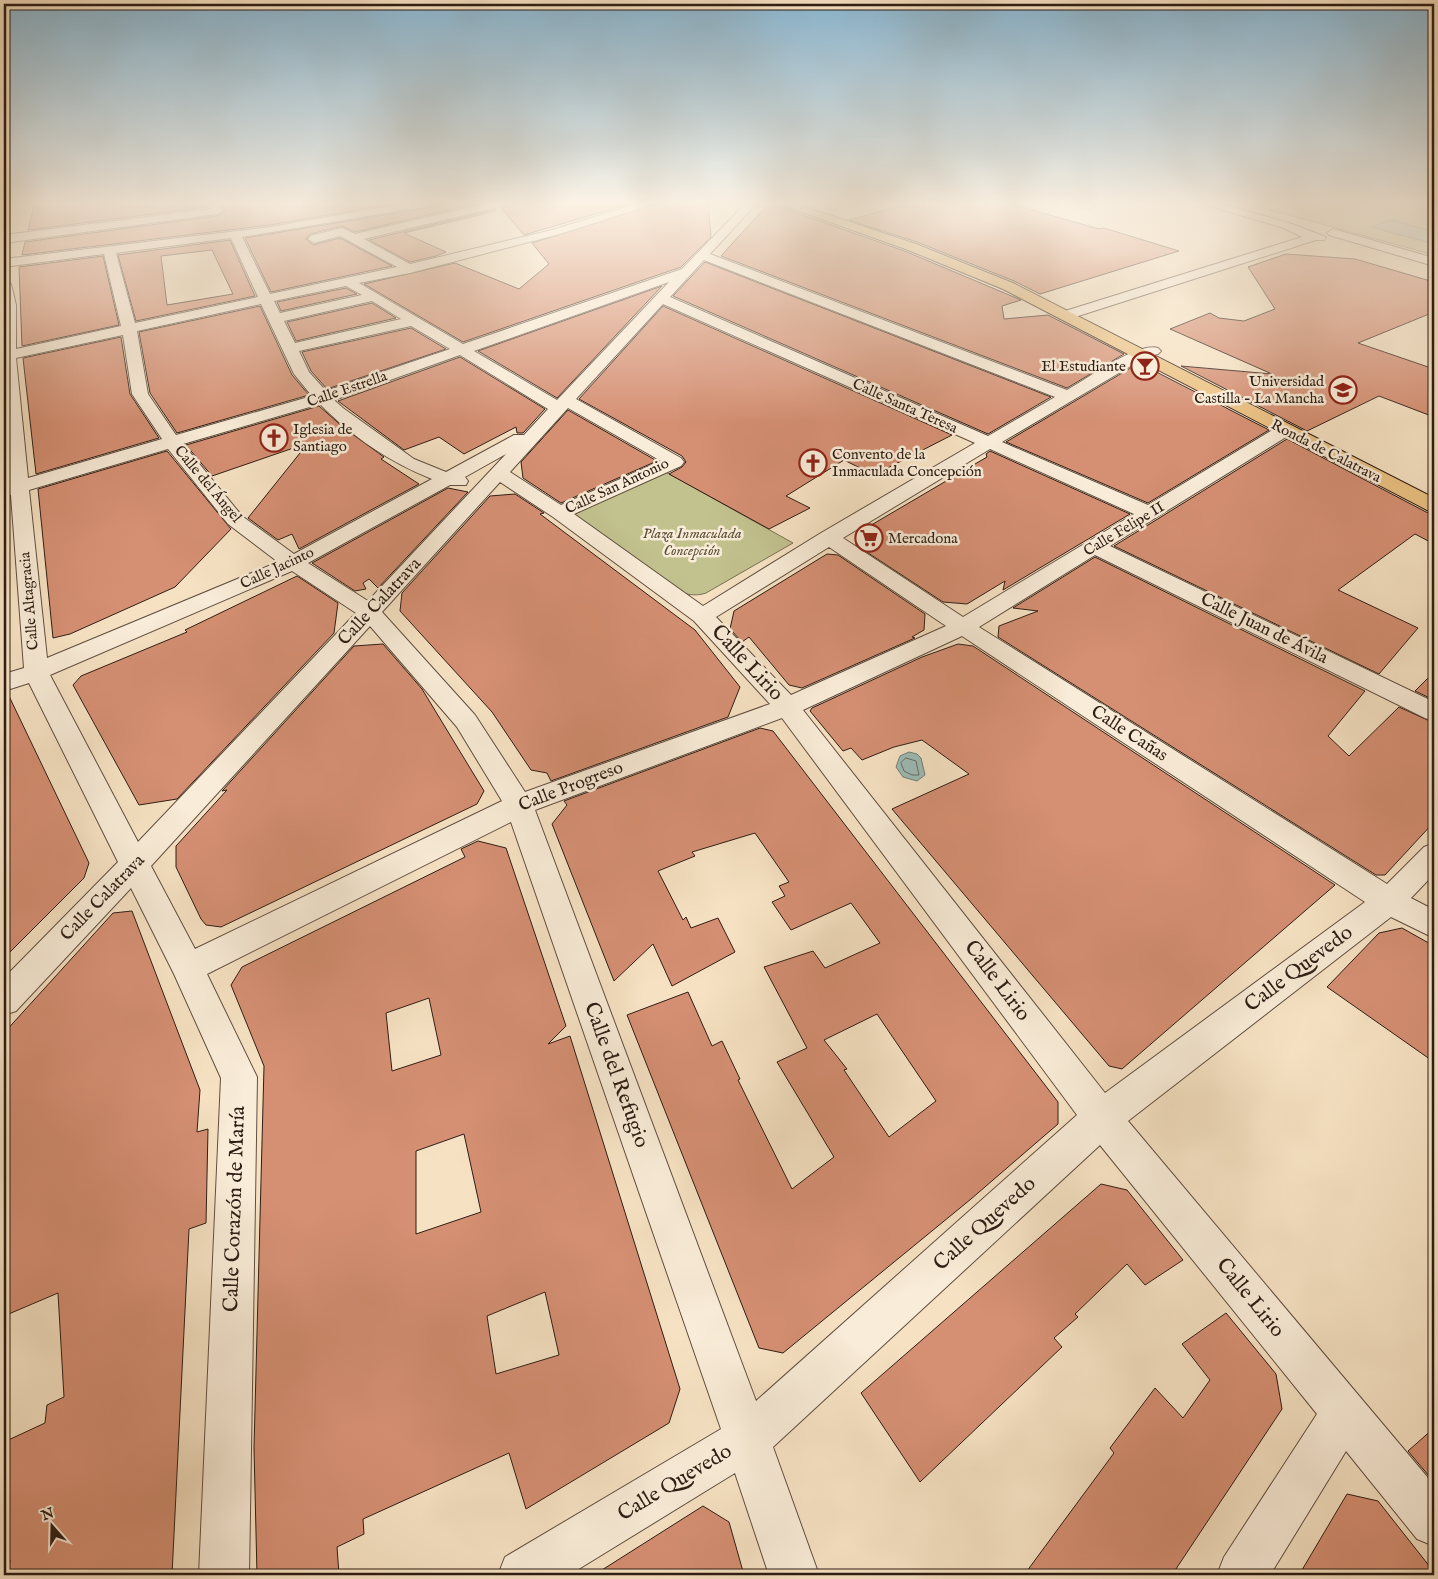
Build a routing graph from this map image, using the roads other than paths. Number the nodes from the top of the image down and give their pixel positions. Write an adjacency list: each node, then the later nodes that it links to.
1 (116, 276): 19 (street, Calle del Ángel)
2 (256, 276): 14 (street)
3 (379, 276): 10 (street)
4 (675, 276): 21 (street, Calle Estrella)
5 (682, 276): 13 (street, Calle Calatrava)
6 (756, 276): 24 (street)
7 (986, 276): 16 (highway, Ronda de Calatrava)
8 (1002, 276): 16 (highway, Ronda de Calatrava)
9 (1176, 276): 16 (street)
10 (349, 282): 12 (street, Calle San Antonio); 14 (street)
11 (4, 284): 15 (street, Calle Altagracia)
12 (374, 297): 17 (street); 18 (street, Calle San Antonio)
13 (661, 298): 26 (street, Calle Calatrava); 30 (street, Calle Santa Teresa)
14 (265, 300): 17 (street); 19 (street)
15 (6, 305): 23 (street, Calle Altagracia)
16 (1064, 310): 22 (highway, Ronda de Calatrava)
17 (274, 319): 20 (street)
18 (413, 321): 20 (street); 21 (street, Calle San Antonio)
19 (129, 329): 23 (street); 31 (street, Calle del Ángel)
20 (289, 349): 25 (street)
21 (460, 350): 25 (street, Calle Estrella); 26 (street, Calle San Antonio)
22 (1147, 353): 24 (street); 29 (highway, Ronda de Calatrava); 35 (highway, Ronda de Calatrava)
23 (6, 355): 27 (street, Calle Altagracia)
24 (1067, 396): 30 (street)
25 (323, 398): 31 (street, Calle Estrella); 32 (street)
26 (562, 404): 28 (street, Calle Calatrava); 37 (street, Calle San Antonio)
27 (8, 425): 34 (street, Calle Altagracia)
28 (539, 429): 32 (street, Calle Jacinto); 33 (street, Calle Calatrava)
29 (1285, 430): 36 (highway, Ronda de Calatrava); 38 (street, Calle Felipe II)
30 (988, 442): 38 (street, Calle Santa Teresa); 39 (street)
31 (174, 443): 34 (street, Calle Estrella); 41 (street, Calle del Ángel)
32 (447, 478): 33 (street); 41 (street, Calle Jacinto)
33 (501, 482): 37 (street, Calle Lirio); 42 (street, Calle Calatrava)
34 (11, 489): 45 (street, Calle Altagracia)
35 (1434, 494)
36 (1434, 506)
37 (560, 513): 43 (street, Calle Lirio)
38 (1149, 513): 40 (street, Calle Felipe II)
39 (828, 537): 43 (street); 44 (street, Calle Cañas)
40 (1094, 546): 44 (street, Calle Felipe II); 48 (street, Calle Juan de Ávila)
41 (293, 563): 42 (street, Calle del Ángel); 45 (street, Calle Jacinto)
42 (370, 612): 49 (street, Calle del Refugio); 51 (street, Calle Calatrava)
43 (702, 616): 47 (street, Calle Lirio)
44 (962, 627): 47 (street, Calle Progreso); 52 (street, Calle Cañas)
45 (36, 672): 46 (street, Calle Jacinto); 51 (street, Calle Altagracia)
46 (4, 683)
47 (787, 707): 49 (street, Calle Progreso); 56 (street, Calle Lirio)
48 (1434, 712)
49 (519, 805): 54 (street, Calle Progreso); 58 (street, Calle del Refugio)
50 (1434, 855): 52 (street, Calle Quevedo)
51 (135, 866): 54 (street, Calle Corazón de María); 55 (street, Calle Calatrava)
52 (1389, 901): 53 (street, Calle Cañas); 56 (street, Calle Quevedo)
53 (1434, 925)
54 (188, 968): 60 (street, Calle Corazón de María)
55 (4, 1000)
56 (1102, 1118): 57 (street, Calle Lirio); 58 (street, Calle Quevedo)
57 (1344, 1413): 59 (street, Calle Lirio); 63 (street)
58 (747, 1439): 61 (street, Calle Quevedo); 62 (street, Calle del Refugio)
59 (1434, 1522)
60 (224, 1575)
61 (523, 1575)
62 (794, 1575)
63 (1242, 1575)

